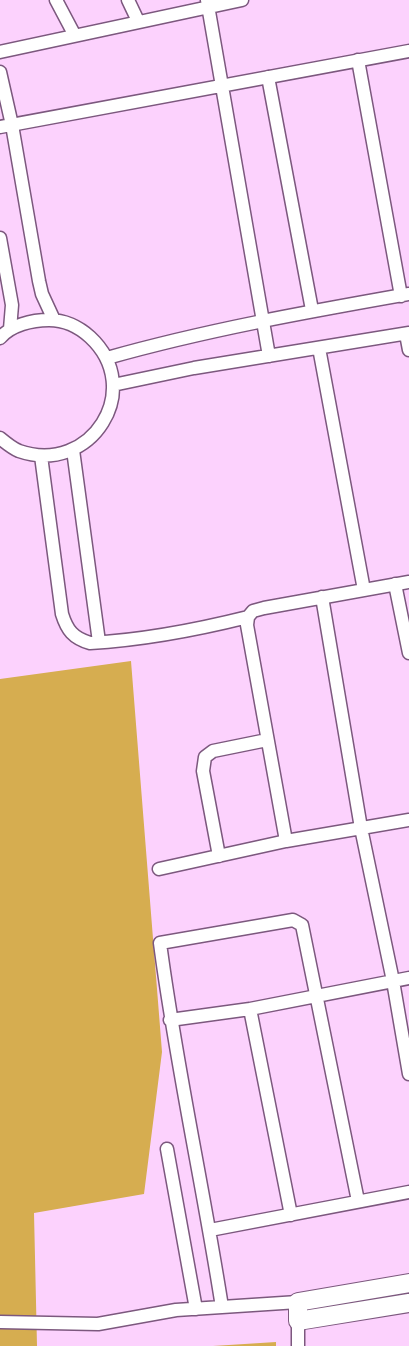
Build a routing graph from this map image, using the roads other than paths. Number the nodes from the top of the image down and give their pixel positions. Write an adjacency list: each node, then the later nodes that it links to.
1 (56, 0): 6 (street)
2 (128, 0): 5 (street)
3 (242, 0): 4 (street)
4 (208, 3): 5 (street); 12 (street)
5 (138, 21): 6 (street)
6 (74, 34): 8 (street)
7 (409, 51): 9 (street)
8 (0, 52)
9 (358, 60): 11 (street); 15 (street)
10 (0, 72): 13 (street)
11 (268, 77): 12 (street); 16 (street)
12 (222, 86): 13 (street); 18 (street)
13 (6, 126): 17 (street)
14 (0, 238): 19 (street)
15 (405, 295): 16 (street)
16 (312, 310): 18 (street)
17 (54, 320): 19 (street); 25 (street)
18 (263, 321): 24 (street); 25 (street)
19 (10, 329): 21 (street)
20 (407, 334): 22 (street); 23 (street)
21 (0, 338)
22 (319, 348): 24 (street); 32 (street)
23 (409, 350)
24 (269, 356): 26 (street)
25 (107, 358): 26 (street)
26 (113, 385): 28 (street)
27 (0, 438): 29 (street)
28 (73, 450): 29 (street); 35 (street)
29 (40, 456): 35 (street)
30 (409, 582): 31 (street)
31 (395, 584): 32 (street); 36 (street)
32 (364, 590): 33 (street)
33 (322, 597): 34 (street); 39 (street)
34 (248, 617): 35 (street); 37 (street)
35 (100, 642)
36 (409, 653)
37 (268, 740): 40 (street); 41 (street)
38 (409, 820): 39 (street)
39 (361, 828): 40 (street); 44 (street)
40 (286, 841): 41 (street)
41 (219, 856): 42 (street)
42 (159, 869)
43 (409, 978): 44 (street)
44 (393, 981): 45 (street); 48 (street)
45 (318, 996): 46 (street); 47 (street); 51 (street)
46 (250, 1009): 47 (street); 52 (street)
47 (170, 1020): 53 (street)
48 (409, 1074)
49 (168, 1149): 58 (street)
50 (409, 1192): 51 (street)
51 (358, 1202): 52 (street)
52 (291, 1216): 53 (street)
53 (210, 1230): 57 (street)
54 (409, 1283): 55 (main road)
55 (298, 1302): 57 (street); 59 (main road)
56 (409, 1302): 59 (main road)
57 (222, 1307): 58 (street)
58 (196, 1309): 60 (street)
59 (298, 1321): 61 (street)
60 (0, 1322)
61 (298, 1346)

